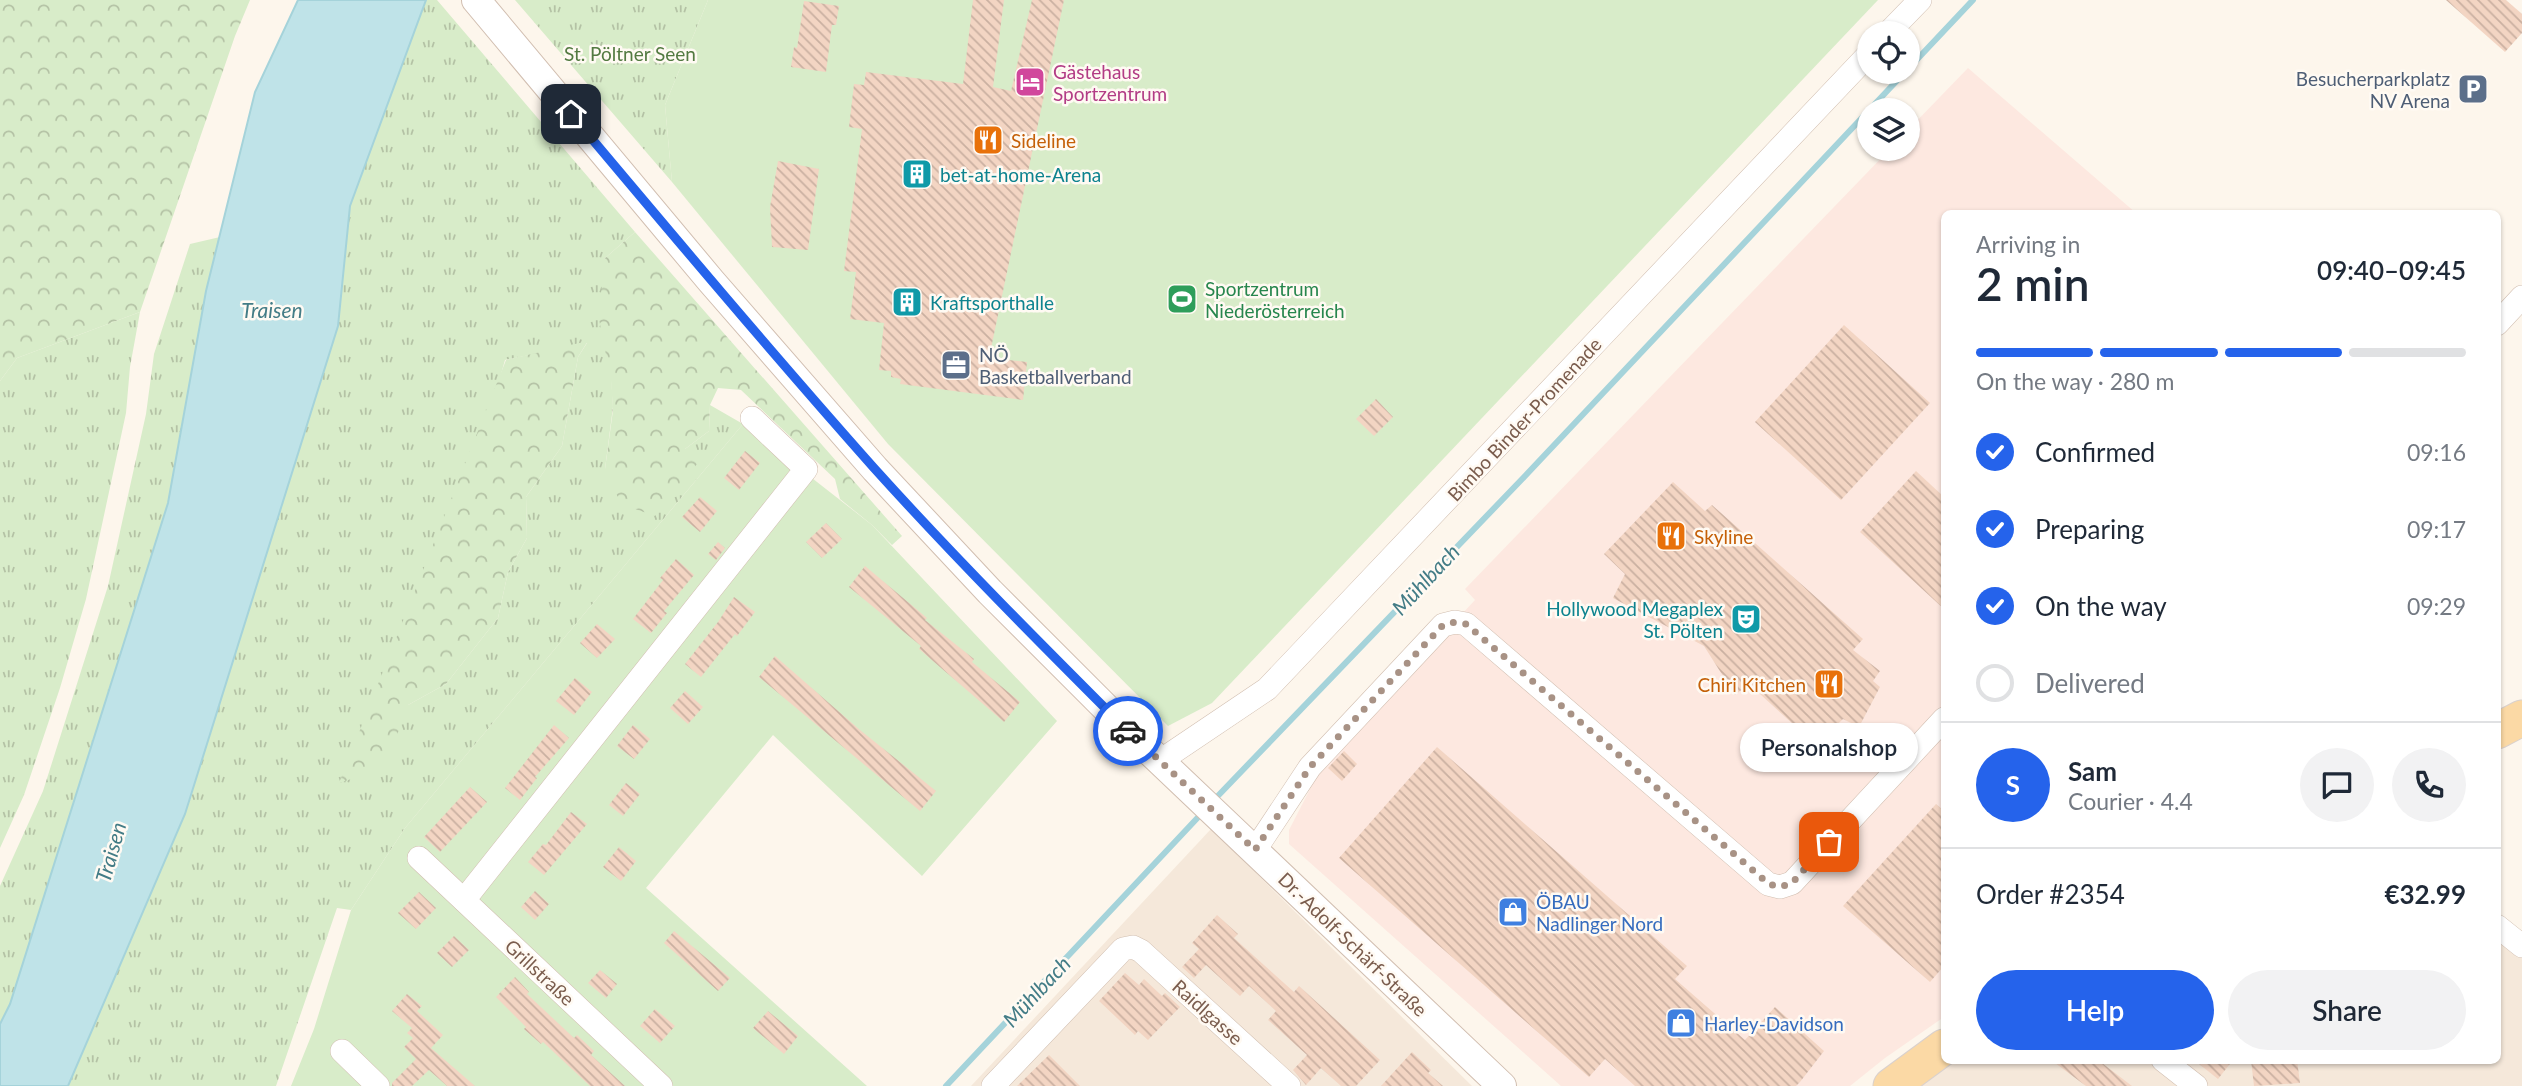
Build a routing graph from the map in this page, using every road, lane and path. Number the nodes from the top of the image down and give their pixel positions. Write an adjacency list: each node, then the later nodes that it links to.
1 (477, 0): 11 (street, Dr.-Adolf-Schärf-Straße)
2 (1920, 0): 3 (street)
3 (1900, 21)
4 (1857, 67): 11 (street, Bimbo Binder-Promenade)
5 (2522, 297): 6 (street)
6 (2501, 320)
7 (752, 418): 14 (street)
8 (2522, 718): 10 (main road)
9 (1941, 722): 12 (street)
10 (2501, 729)
11 (1160, 761): 12 (street, Dr.-Adolf-Schärf-Straße)
12 (1255, 850): 19 (street, Dr.-Adolf-Schärf-Straße)
13 (419, 858): 14 (street, Grillstraße)
14 (464, 900): 22 (street, Grillstraße)
15 (2501, 929): 16 (street)
16 (2522, 946)
17 (1941, 1049): 27 (main road)
18 (342, 1051): 21 (street)
19 (1475, 1061): 25 (street, Dr.-Adolf-Schärf-Straße); 26 (street, Dr.-Adolf-Schärf-Straße)
20 (2168, 1064): 28 (street)
21 (378, 1086)
22 (661, 1086)
23 (993, 1086): 24 (street, Raidlgasse)
24 (1289, 1086)
25 (1502, 1086)
26 (1507, 1086)
27 (1891, 1086)
28 (2196, 1086)

